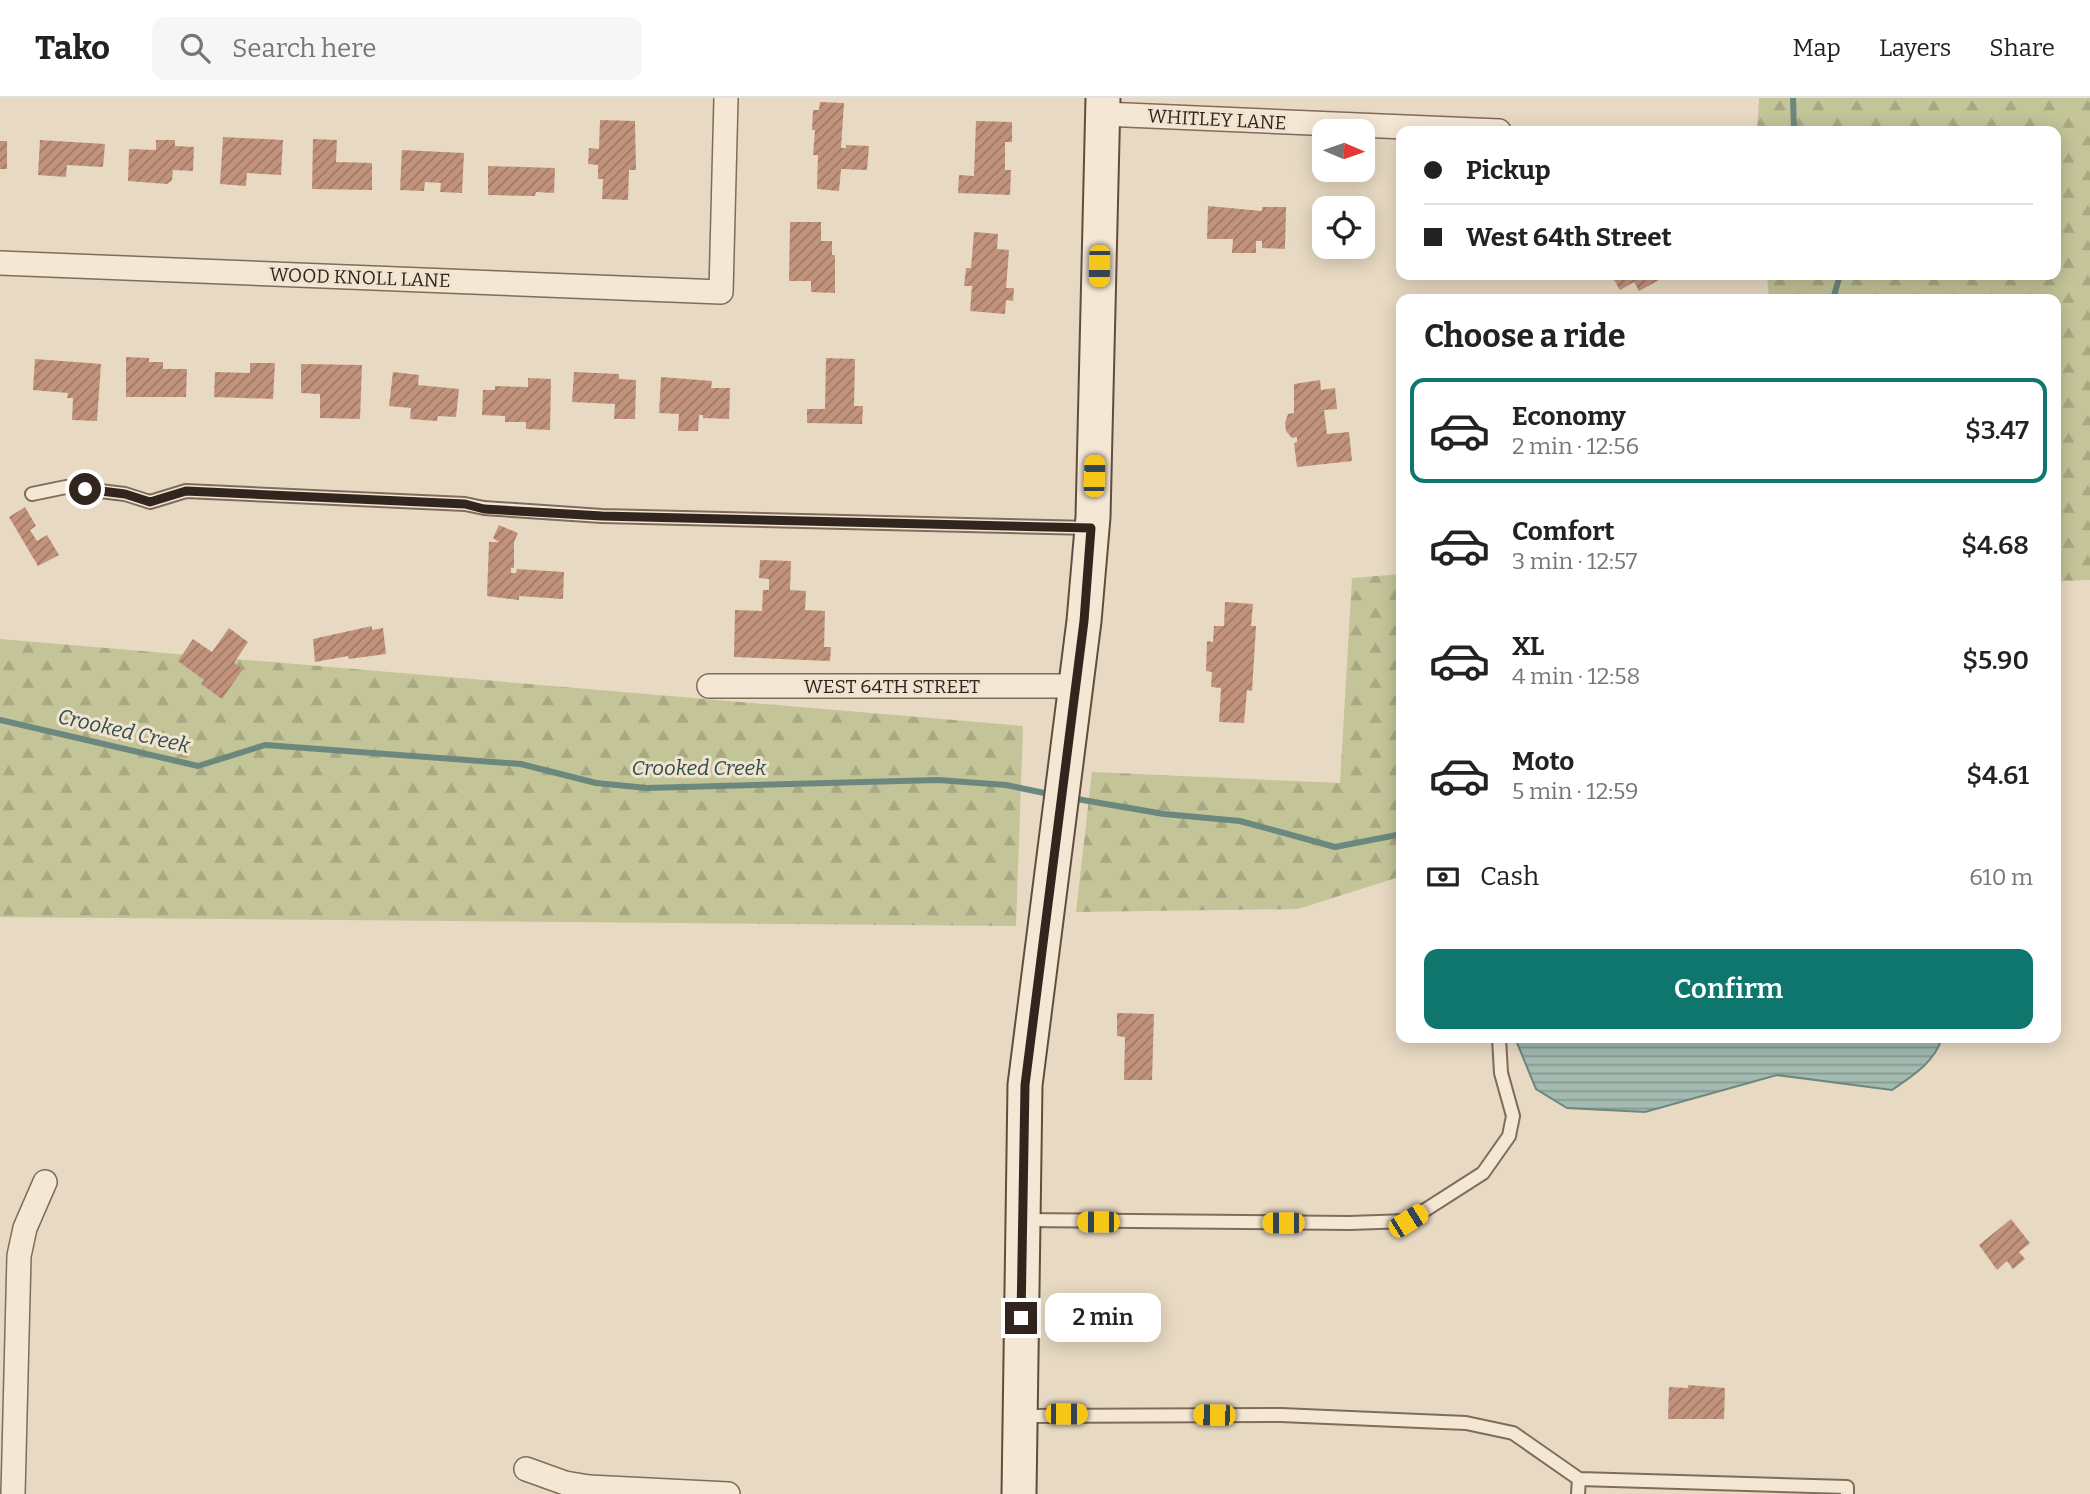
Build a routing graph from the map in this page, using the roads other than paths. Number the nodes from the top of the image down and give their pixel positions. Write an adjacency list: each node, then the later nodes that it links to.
1 (726, 98): 4 (street, WOOD KNOLL LANE)
2 (1103, 106): 3 (street, WHITLEY LANE); 6 (street)
3 (1420, 126)
4 (0, 262)
5 (32, 494): 6 (lane)
6 (1091, 528): 8 (street)
7 (709, 686): 8 (street, WEST 64TH STREET)
8 (1075, 686): 11 (street)
9 (1499, 1043): 11 (lane)
10 (45, 1182): 12 (street)
11 (1023, 1220): 13 (street)
12 (8, 1344): 16 (street)
13 (1020, 1416): 15 (lane); 18 (street)
14 (526, 1469): 17 (street)
15 (1579, 1479): 19 (lane); 20 (lane)
16 (12, 1494)
17 (728, 1494)
18 (1019, 1494)
19 (1578, 1494)
20 (1847, 1494)

